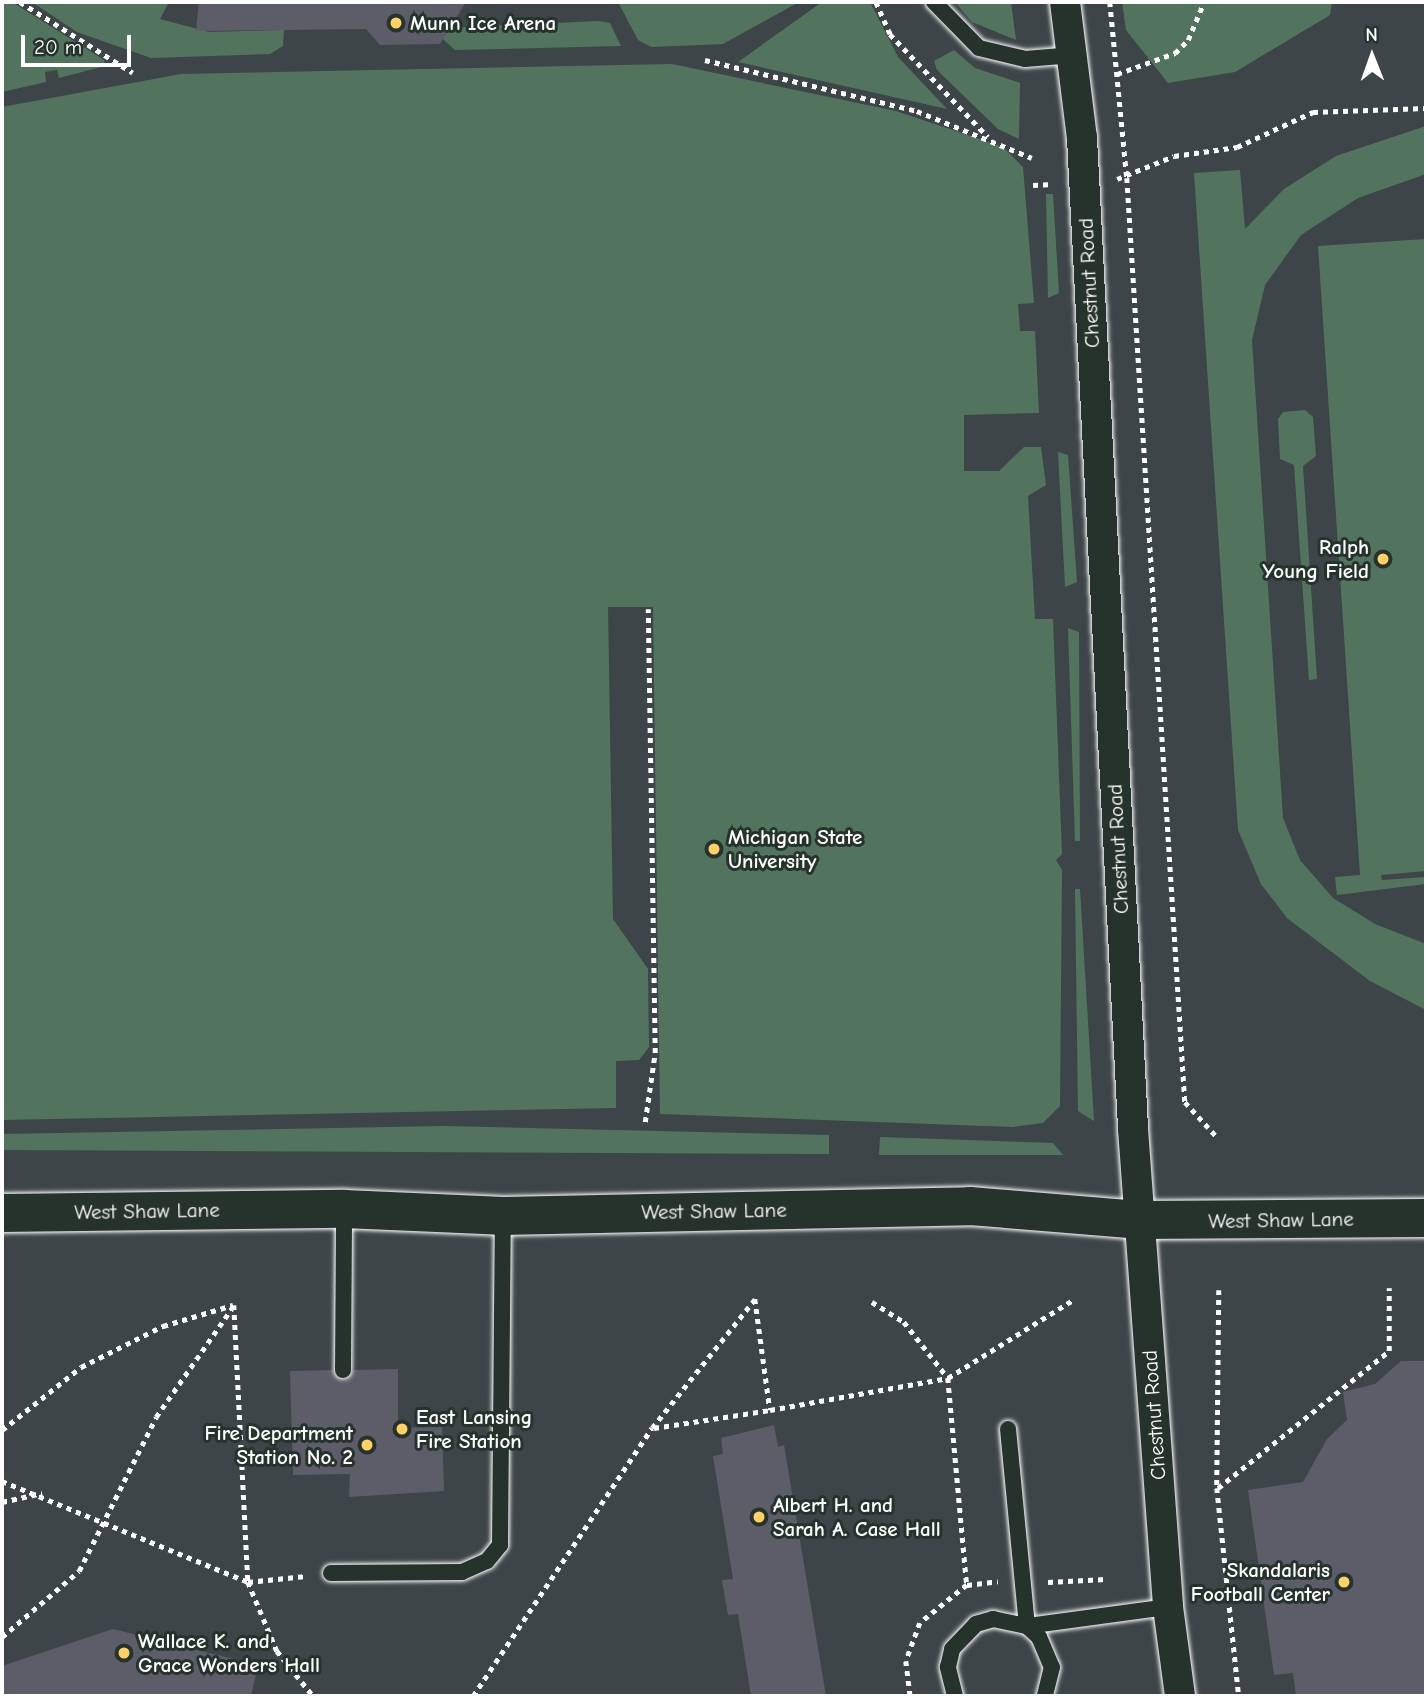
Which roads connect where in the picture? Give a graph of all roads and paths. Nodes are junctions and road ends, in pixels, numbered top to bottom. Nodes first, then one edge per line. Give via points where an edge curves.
1 (20, 2) edge
2 (876, 2) edge
3 (933, 2) edge
4 (1065, 2) edge
5 (1110, 2) edge
6 (1205, 2) edge
7 (1074, 55) junction
8 (705, 60) dead end
9 (134, 73) dead end
10 (1117, 74) junction
11 (1426, 108) edge
12 (988, 138) junction
13 (1032, 158) dead end
14 (1127, 178) junction
15 (1083, 182) junction
16 (1033, 185) dead end
17 (648, 610) dead end
18 (645, 1122) dead end
19 (1217, 1137) dead end
20 (344, 1209) junction
21 (2, 1213) edge
22 (503, 1216) junction
23 (1426, 1218) edge
24 (1141, 1220) junction
25 (1389, 1289) dead end
26 (1219, 1290) dead end
27 (1073, 1300) dead end
28 (872, 1302) dead end
29 (234, 1305) junction
30 (343, 1370) dead end
31 (948, 1378) junction
32 (770, 1410) junction
33 (652, 1428) junction
34 (1008, 1429) dead end
35 (2, 1430) edge
36 (2, 1481) edge
37 (1217, 1488) junction
38 (43, 1493) junction
39 (2, 1503) edge
40 (105, 1520) junction
41 (331, 1573) joint
42 (248, 1582) junction
43 (1168, 1607) junction
44 (1027, 1626) junction
45 (2, 1637) edge
46 (313, 1696) edge
47 (473, 1696) edge
48 (910, 1696) edge
49 (955, 1696) edge
50 (1045, 1696) edge
51 (1180, 1696) edge
52 (1239, 1696) edge

1 - 9 path
2 - 12 path via 890,34
3 - 7 lane via 960,33 989,52 1025,59
4 - 7 street, Chestnut Road
5 - 10 path
6 - 10 path via 1188,40 1175,53
7 - 15 street, Chestnut Road
8 - 12 path via 917,111
10 - 14 path
11 - 14 path via 1314,112 1237,147 1174,156
12 - 13 path
14 - 15 path
14 - 19 path via 1185,1102
15 - 16 path
15 - 24 street, Chestnut Road
17 - 18 path via 655,1053
20 - 21 street, West Shaw Lane
20 - 22 street, West Shaw Lane
20 - 30 lane
22 - 24 street, West Shaw Lane via 970,1206
22 - 41 lane via 500,1545 487,1561 462,1572
23 - 24 street, West Shaw Lane
24 - 43 street, Chestnut Road
25 - 37 path via 1389,1351
26 - 37 path
27 - 31 path
28 - 31 path via 904,1322
29 - 35 path via 163,1326 81,1367
29 - 40 path via 156,1417
29 - 42 path
31 - 32 path
31 - 48 path via 967,1585 920,1623 906,1661
32 - 33 path
32 - 33 path via 755,1299
33 - 47 path
34 - 44 lane
36 - 38 path
37 - 52 path
38 - 39 path
38 - 40 path
40 - 42 path
40 - 45 path via 79,1572
41 - 42 path
42 - 46 path via 277,1651
43 - 44 lane
43 - 51 street, Chestnut Road
44 - 49 lane via 993,1619 962,1635 948,1667
44 - 50 lane via 1048,1651

